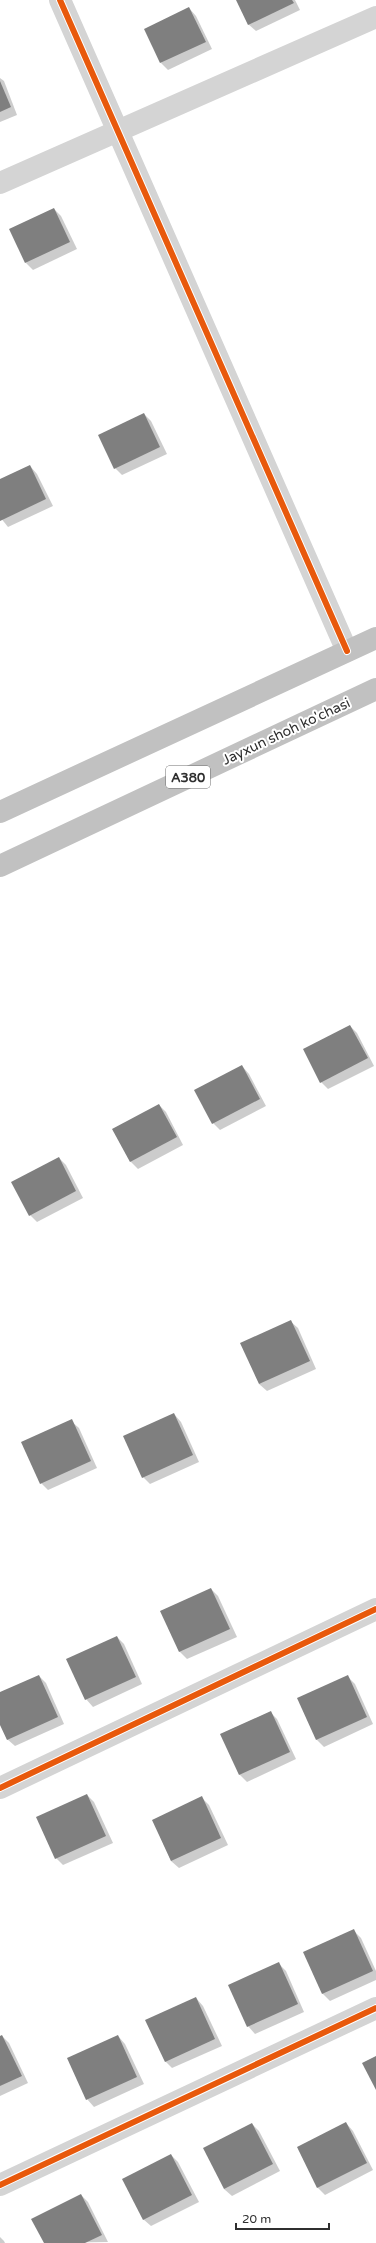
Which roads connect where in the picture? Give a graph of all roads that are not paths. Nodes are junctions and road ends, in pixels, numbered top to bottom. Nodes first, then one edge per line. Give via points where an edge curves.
1 (60, 0) edge
2 (376, 17) edge
3 (117, 131) junction
4 (0, 183) edge
5 (376, 638) edge
6 (347, 651) junction
7 (376, 689) edge
8 (0, 812) edge
9 (0, 866) edge
10 (376, 1609) edge
11 (0, 1788) edge
12 (376, 2008) edge
13 (0, 2185) edge

1 - 3 street
2 - 3 street
3 - 4 street
3 - 6 street
5 - 6 highway
6 - 8 highway
7 - 9 highway, Jayxun shoh ko'chasi / A380
10 - 11 street
12 - 13 street

